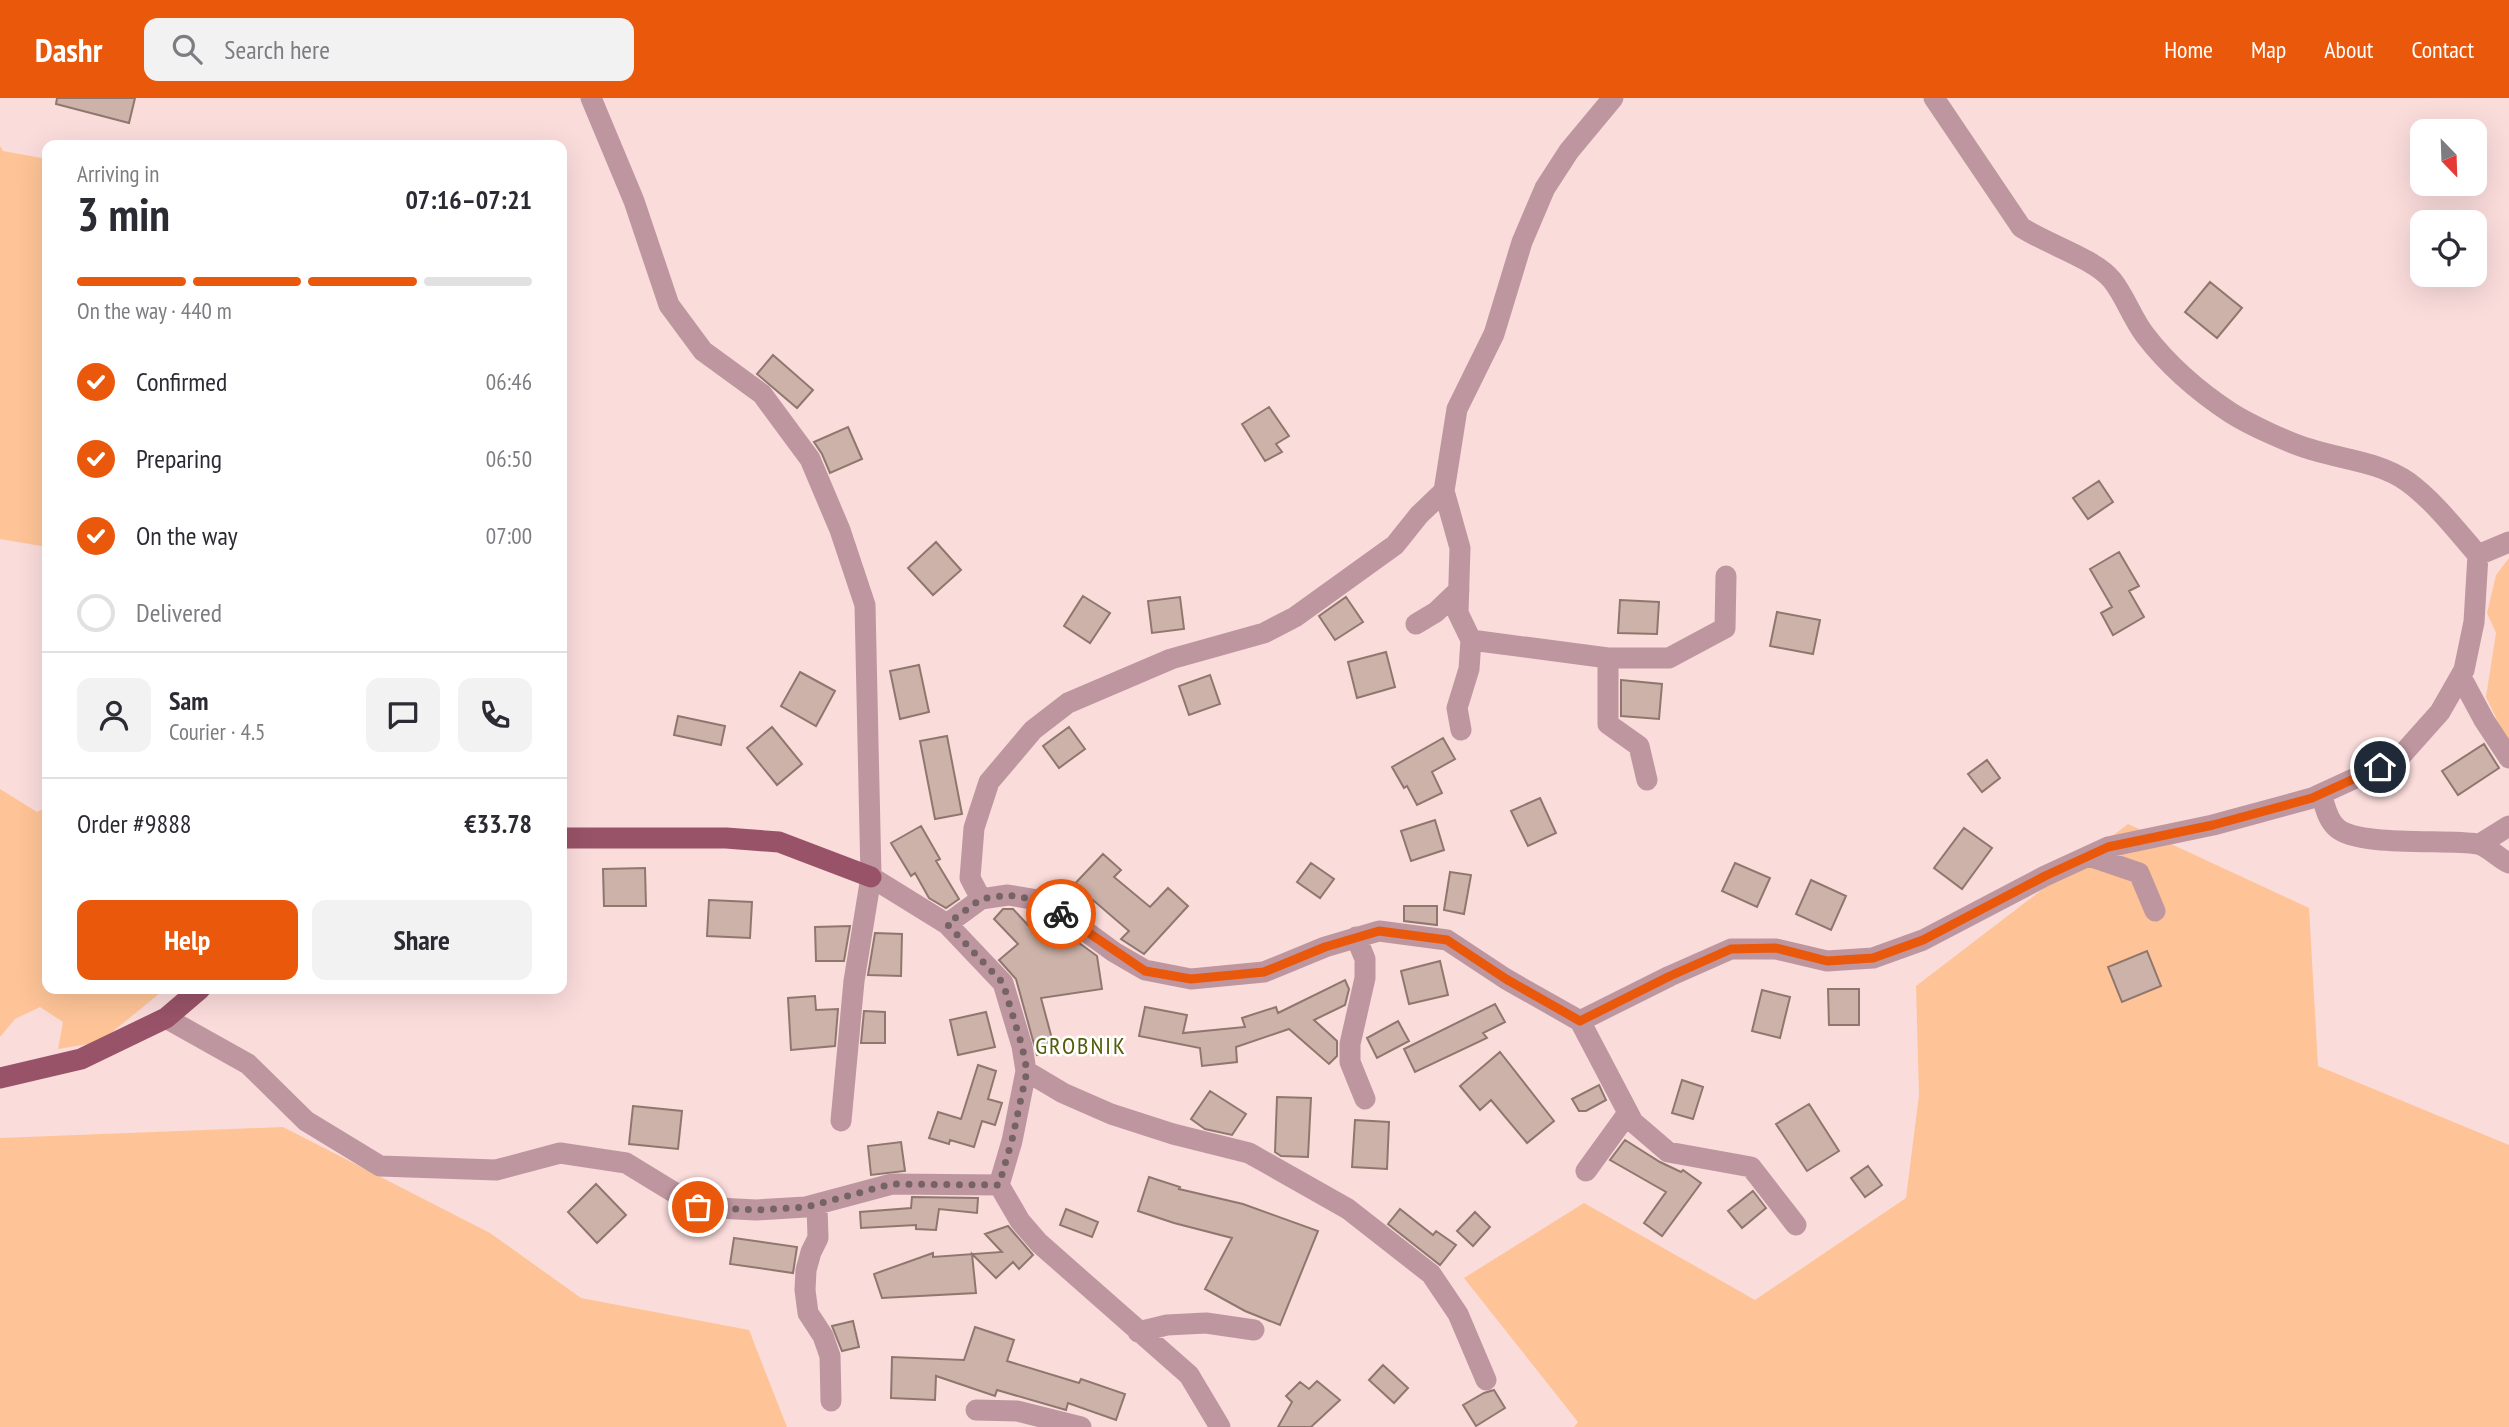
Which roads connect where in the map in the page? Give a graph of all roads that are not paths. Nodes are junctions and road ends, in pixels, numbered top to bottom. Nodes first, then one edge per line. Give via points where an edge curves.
1 (591, 98) edge
2 (1614, 98) edge
3 (1934, 98) edge
4 (1444, 491) junction
5 (2509, 542) edge
6 (2478, 555) junction
7 (1726, 576) dead end
8 (1459, 590) junction
9 (1416, 624) dead end
10 (1471, 640) junction
11 (1608, 658) junction
12 (2460, 677) junction
13 (1461, 730) dead end
14 (2509, 758) edge
15 (1647, 780) dead end
16 (2321, 794) junction
17 (2509, 826) edge
18 (567, 838) edge
19 (2480, 844) junction
20 (2089, 856) junction
21 (2509, 863) edge
22 (871, 877) junction
23 (981, 899) junction
24 (2155, 911) dead end
25 (947, 924) junction
26 (1356, 937) junction
27 (194, 994) edge
28 (166, 1017) junction
29 (1580, 1021) junction
30 (1027, 1071) junction
31 (0, 1078) edge
32 (1365, 1099) dead end
33 (1628, 1113) junction
34 (841, 1121) dead end
35 (1586, 1171) dead end
36 (999, 1185) junction
37 (817, 1205) junction
38 (1796, 1225) dead end
39 (1254, 1330) dead end
40 (1139, 1332) junction
41 (1486, 1380) dead end
42 (831, 1401) dead end
43 (976, 1410) dead end
44 (1081, 1427) edge
45 (1220, 1427) edge

1 - 22 street via 634,201 669,305 703,351 761,394 810,459 840,530 865,605
2 - 4 street via 1569,150 1545,188 1494,334 1457,409
3 - 6 street via 2021,227 2111,279 2144,334 2182,376 2232,414 2277,435 2311,450 2372,464 2407,481
4 - 8 street via 1460,548
4 - 23 street via 1395,545 1295,617 1264,633 1171,659 1068,703 1033,730 989,782 974,828 970,878
5 - 6 street
6 - 12 street via 2474,622
7 - 11 street via 1725,628 1669,658
8 - 9 street
8 - 10 street via 1458,613
10 - 11 street
10 - 13 street via 1469,669 1457,708
11 - 15 street via 1608,724 1639,746
12 - 14 street
12 - 16 street via 2440,712 2399,758
16 - 19 street via 2331,822 2340,831 2415,842
16 - 20 street via 2213,825 2108,847
17 - 19 street
18 - 22 main road via 779,842
19 - 21 street
20 - 24 street via 2139,873
20 - 29 street via 1923,940 1873,958 1827,961 1776,948 1731,949
22 - 25 street
22 - 34 street via 854,981
23 - 25 street
23 - 26 street via 1008,895 1044,901 1145,971 1191,979 1264,972
25 - 30 street via 1003,983
26 - 29 street via 1379,931 1447,940
26 - 32 street via 1365,959 1365,978 1350,1062
27 - 28 main road
28 - 31 main road via 81,1059
28 - 37 street via 248,1063 306,1121 380,1166 496,1170 560,1153 626,1163 698,1207 756,1210
29 - 33 street
30 - 36 street
30 - 41 street via 1111,1114 1249,1153 1348,1209 1432,1274 1458,1314
33 - 35 street
33 - 38 street via 1668,1152 1751,1167
36 - 37 street via 892,1184
36 - 40 street via 1039,1243
37 - 42 street via 818,1238 806,1270 805,1290 808,1313 831,1356
39 - 40 street via 1206,1323
40 - 45 street via 1189,1375
43 - 44 street via 1017,1411

